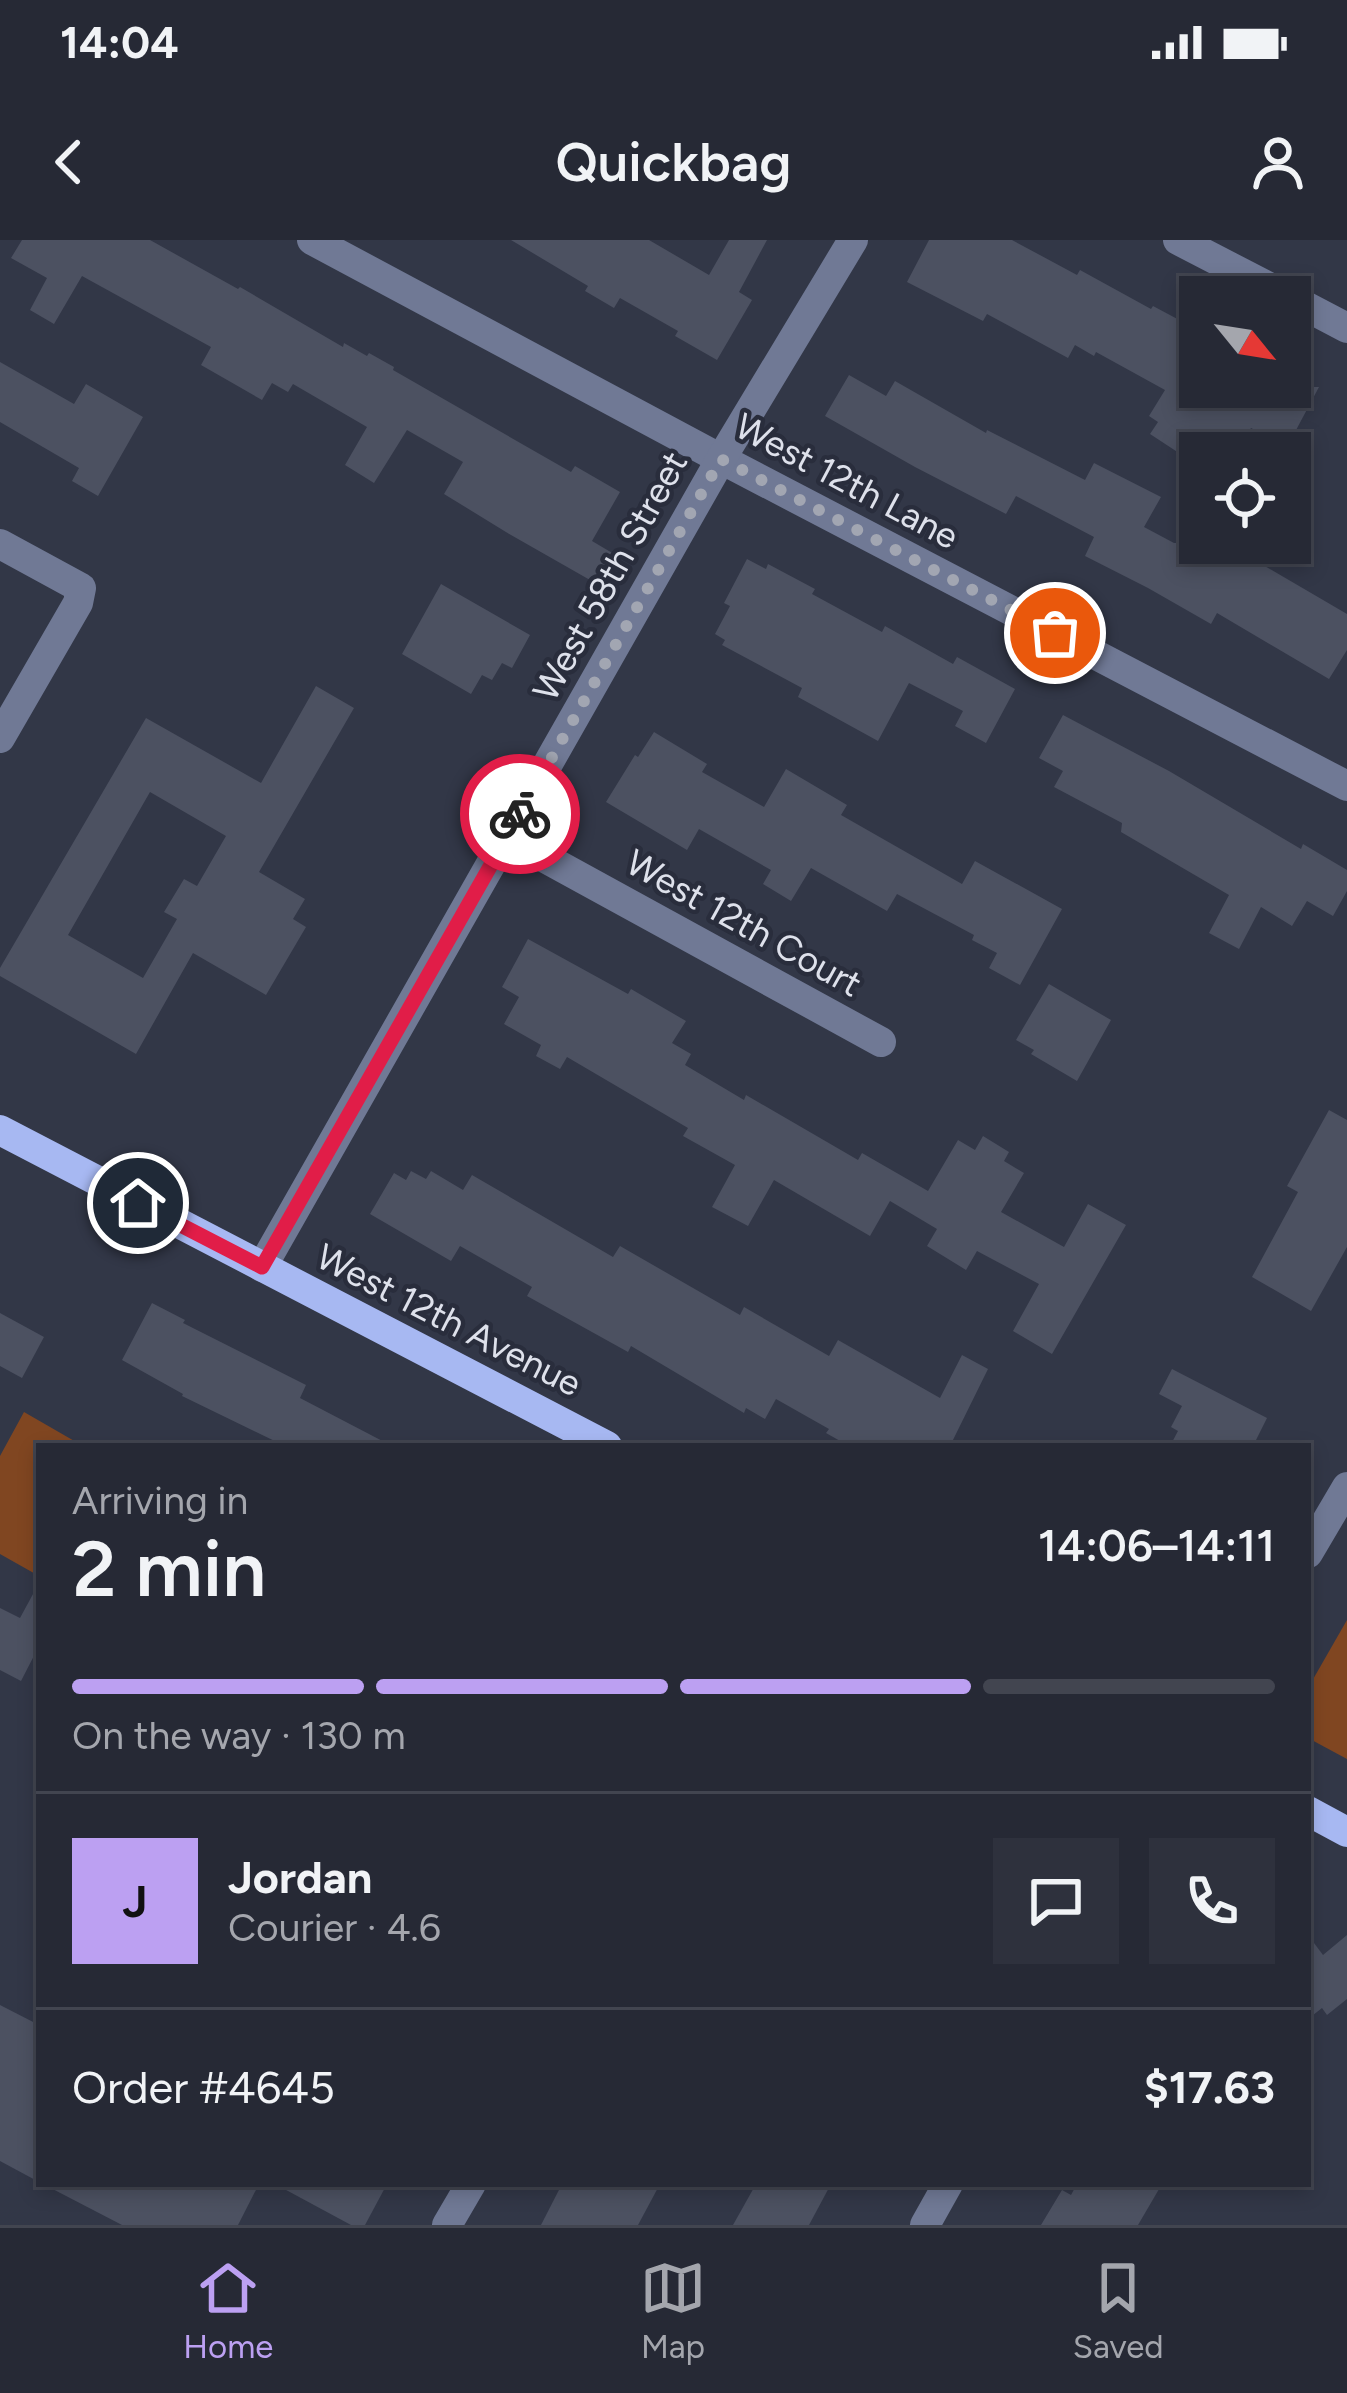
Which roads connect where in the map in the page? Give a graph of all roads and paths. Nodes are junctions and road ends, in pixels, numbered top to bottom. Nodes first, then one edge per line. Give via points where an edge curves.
1 (313, 240) edge
2 (853, 240) edge
3 (1178, 240) edge
4 (1248, 276) edge
5 (1311, 309) edge
6 (1347, 328) edge
7 (721, 459) junction
8 (0, 544) edge
9 (0, 738) edge
10 (1347, 786) edge
11 (507, 837) junction
12 (881, 1042) dead end
13 (0, 1130) edge
14 (262, 1267) junction
15 (601, 1443) edge
16 (1347, 1487) edge
17 (1311, 1548) edge
18 (1311, 1813) edge
19 (1347, 1832) edge
20 (469, 2187) edge
21 (946, 2187) edge
22 (447, 2225) edge
23 (925, 2225) edge

1 - 7 street, West 12th Lane
2 - 7 street, West 58th Street
3 - 4 street
5 - 6 street
7 - 10 street, West 12th Lane
7 - 11 street, West 58th Street
8 - 9 street via 80,588
11 - 12 street, West 12th Court
11 - 14 street, West 58th Street
13 - 14 main road, West 12th Avenue
14 - 15 main road, West 12th Avenue
16 - 17 street
18 - 19 main road
20 - 22 street
21 - 23 street

